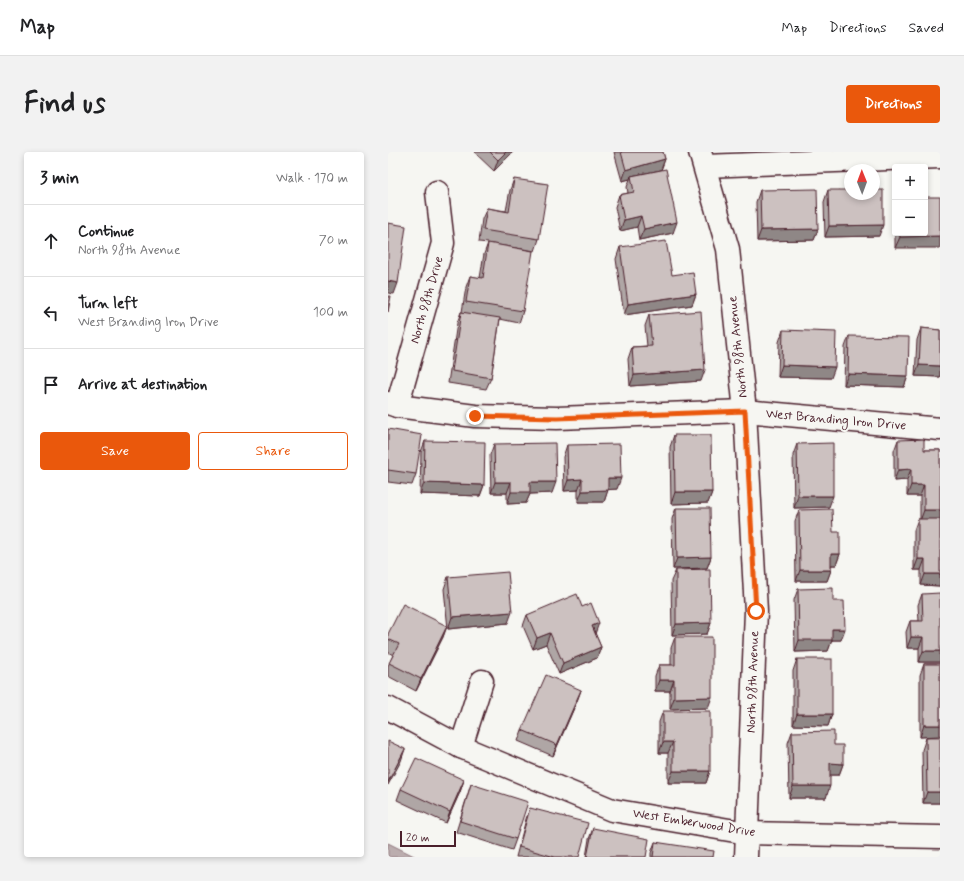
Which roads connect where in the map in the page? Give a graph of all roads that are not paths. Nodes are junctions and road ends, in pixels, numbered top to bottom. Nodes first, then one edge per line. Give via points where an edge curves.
1 (940, 157) edge
2 (702, 159) edge
3 (437, 192) dead end
4 (393, 404) edge
5 (745, 411) junction
6 (940, 429) edge
7 (482, 681) dead end
8 (388, 708) edge
9 (461, 747) junction
10 (747, 833) junction
11 (940, 837) edge
12 (746, 857) edge

1 - 2 street
2 - 5 street, North 98th Avenue via 728,249
3 - 4 street, North 98th Drive via 443,243
4 - 5 street, West Branding Iron Drive via 475,416 557,418
5 - 6 street, West Branding Iron Drive
5 - 10 street, North 98th Avenue via 756,611
7 - 9 street
8 - 9 street, West Emberwood Drive
9 - 10 street, West Emberwood Drive via 612,810
10 - 11 street, West Emberwood Drive
10 - 12 street, North 98th Avenue

